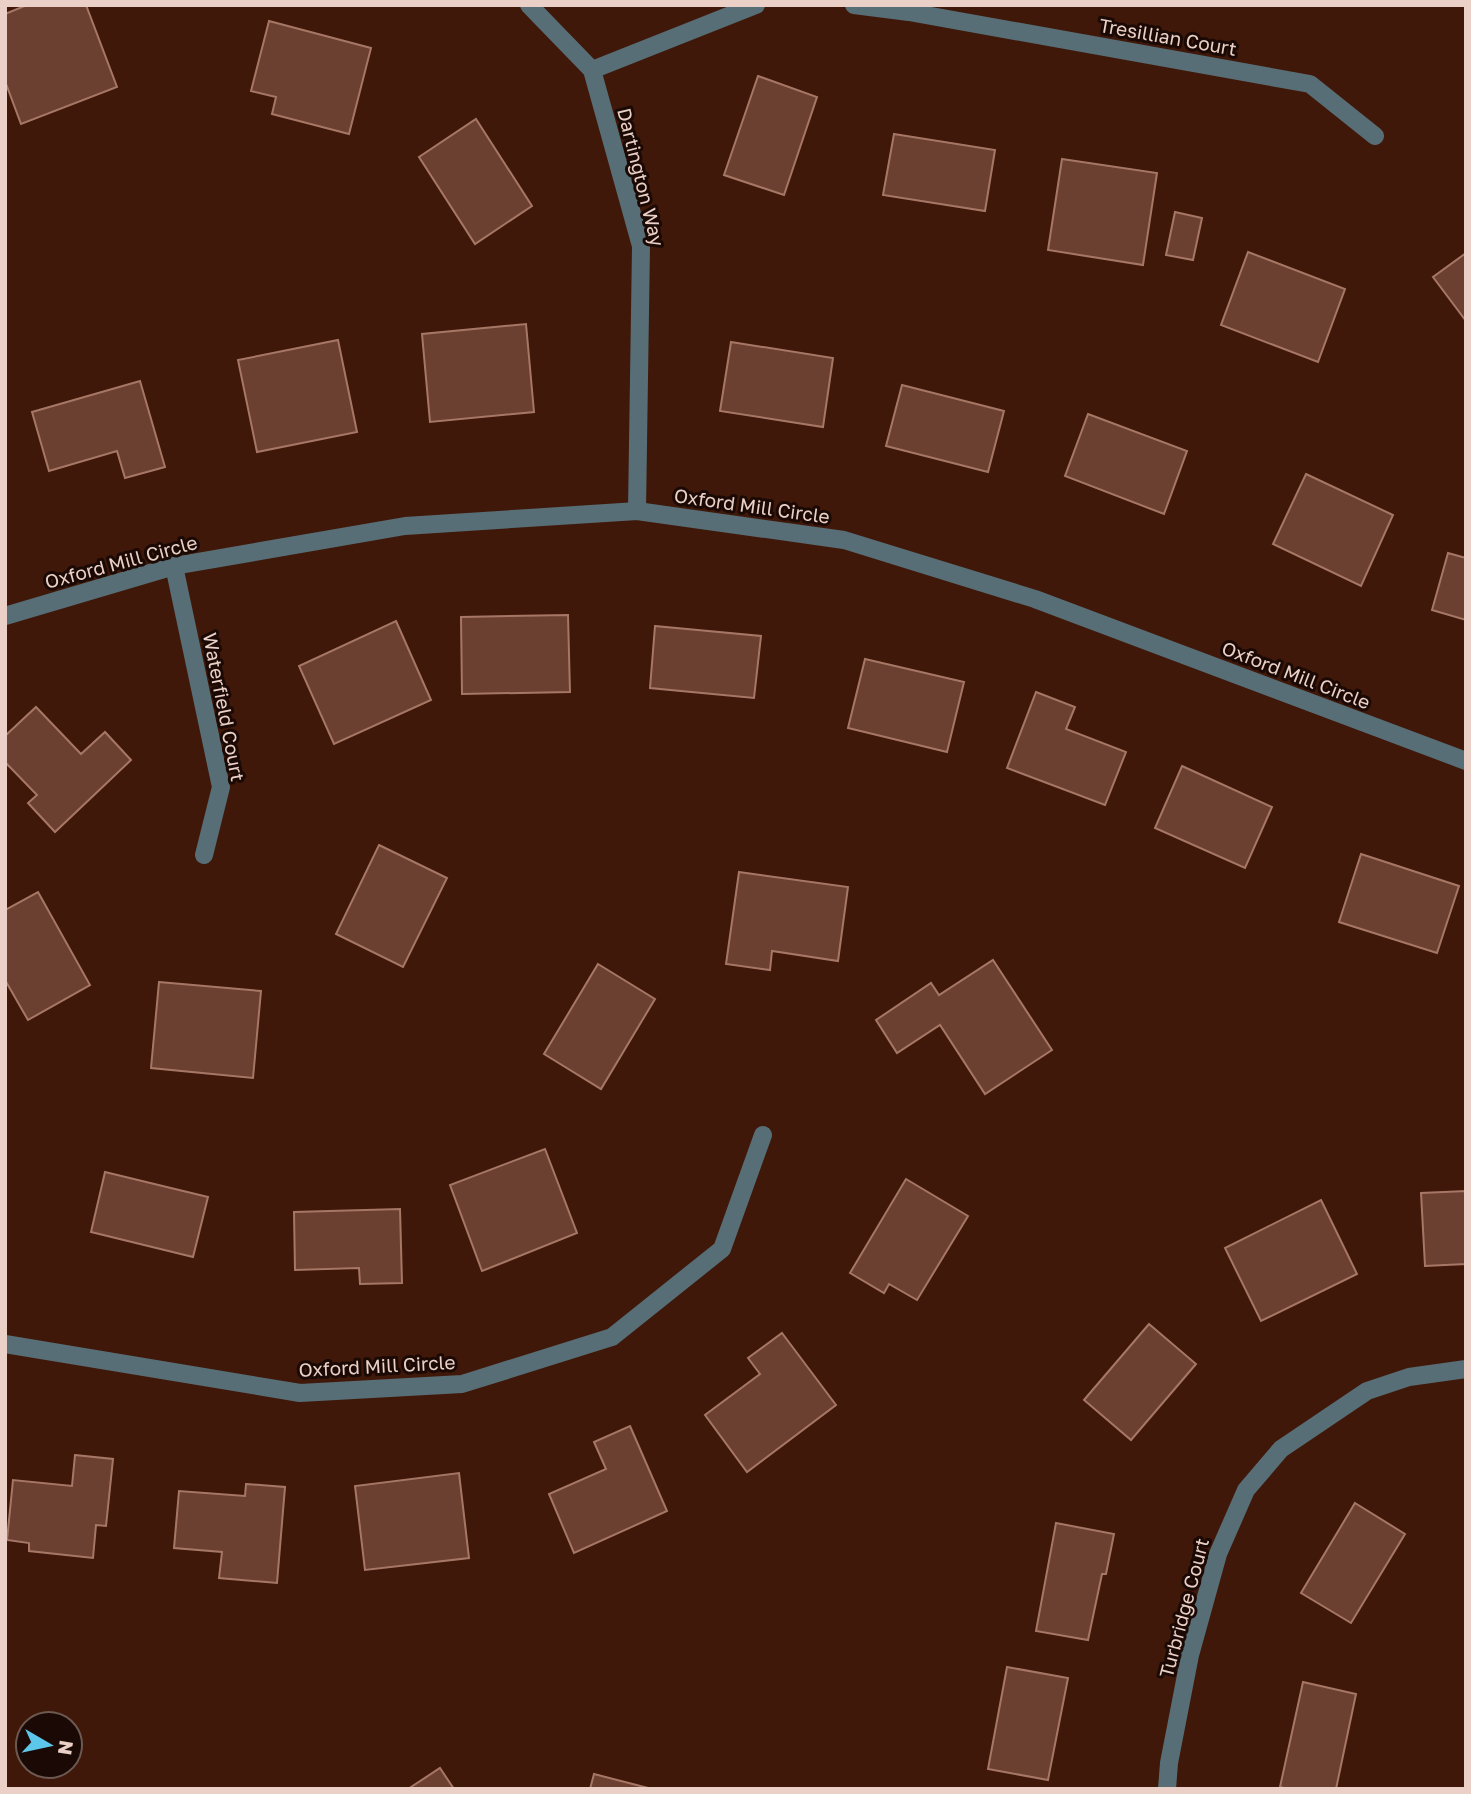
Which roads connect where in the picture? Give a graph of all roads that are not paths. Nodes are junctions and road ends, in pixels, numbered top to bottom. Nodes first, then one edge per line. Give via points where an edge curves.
1 (529, 5) edge
2 (756, 5) edge
3 (854, 5) edge
4 (592, 70) junction
5 (1375, 136) dead end
6 (637, 511) junction
7 (174, 566) junction
8 (5, 616) edge
9 (1466, 761) edge
10 (204, 856) dead end
11 (762, 1135) dead end
12 (5, 1344) edge
13 (1466, 1369) edge
14 (1167, 1789) edge

1 - 4 street, Dartington Way
2 - 4 street
3 - 5 street, Tresillian Court via 1310,84
4 - 6 street, Dartington Way via 641,246
6 - 7 street, Oxford Mill Circle via 405,526
6 - 9 street, Oxford Mill Circle via 844,540 1035,599
7 - 8 street, Oxford Mill Circle
7 - 10 street, Waterfield Court via 221,788
11 - 12 street, Oxford Mill Circle via 722,1249 612,1337 461,1384 300,1393
13 - 14 street, Turbridge Court via 1409,1377 1367,1391 1281,1449 1246,1490 1218,1555 1190,1656

